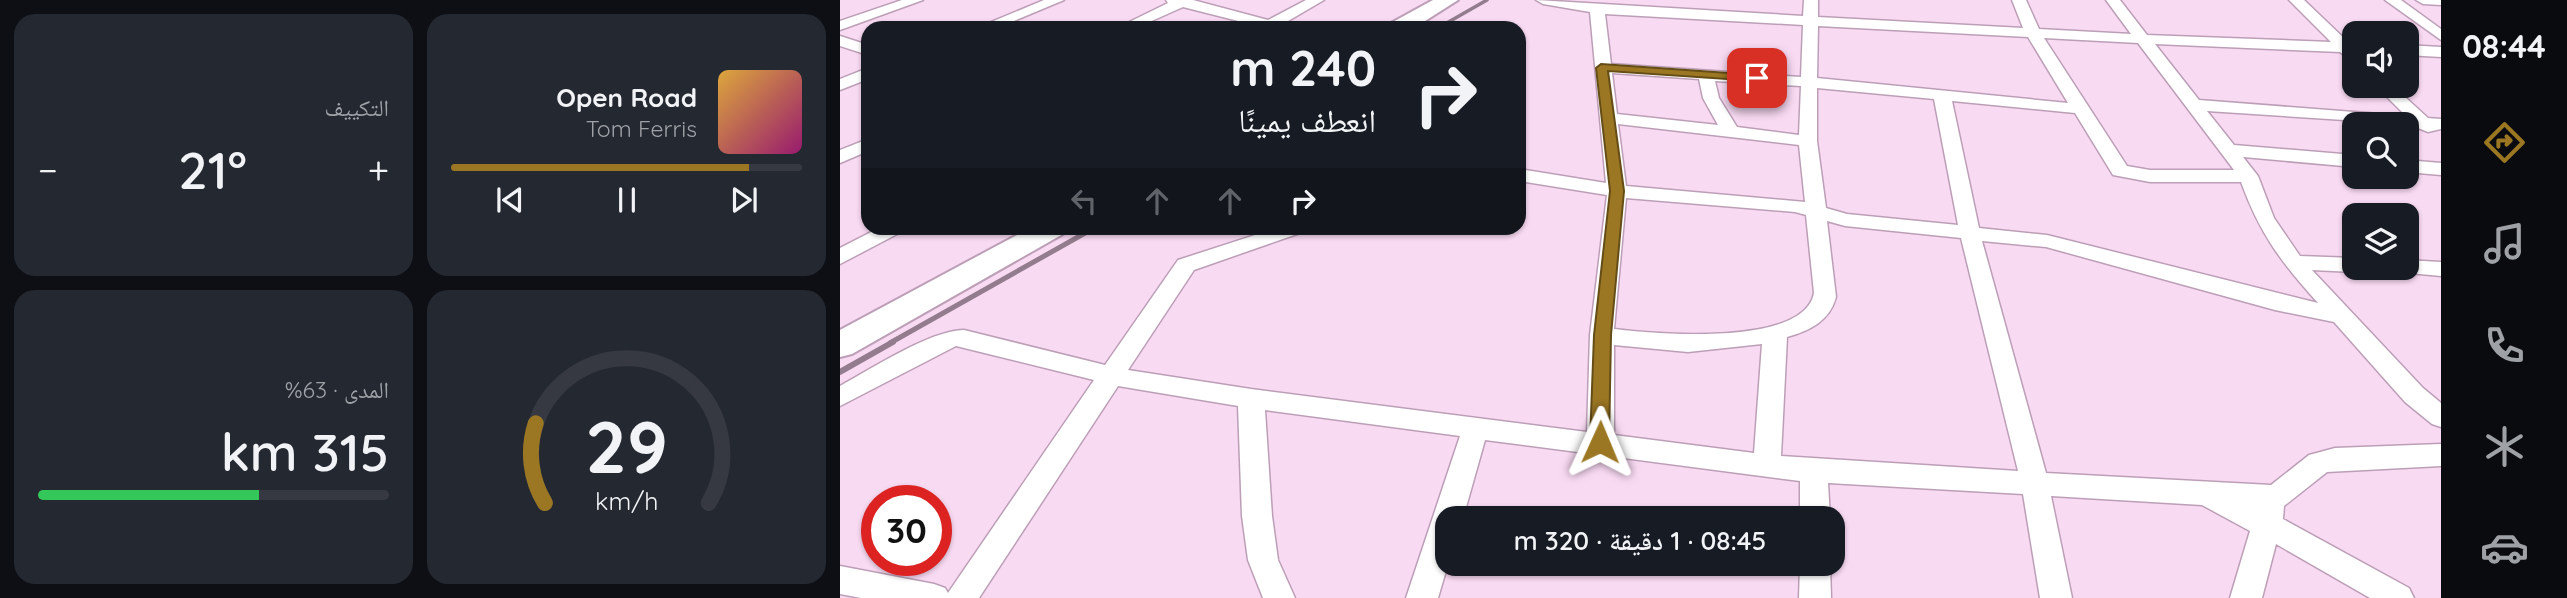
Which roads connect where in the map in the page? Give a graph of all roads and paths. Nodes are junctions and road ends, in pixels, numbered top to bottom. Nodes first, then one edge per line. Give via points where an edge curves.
1 (916, 0) edge
2 (1057, 0) edge
3 (1317, 0) edge
4 (1448, 0) edge
5 (1543, 0) edge
6 (1811, 0) edge
7 (2019, 0) edge
8 (2113, 0) edge
9 (2296, 0) edge
10 (2392, 0) edge
11 (2423, 0) edge
12 (1180, 1) edge
13 (2441, 1) edge
14 (1712, 7) edge
15 (1597, 9) junction
16 (1811, 20) junction
17 (1002, 21) edge
18 (1139, 21) edge
19 (1251, 21) edge
20 (1282, 21) edge
21 (1411, 21) edge
22 (840, 26) edge
23 (2032, 33) junction
24 (2441, 36) edge
25 (2143, 39) junction
26 (840, 41) edge
27 (2342, 43) edge
28 (861, 48) edge
29 (2342, 51) edge
30 (2419, 51) edge
31 (2441, 52) edge
32 (1601, 68) junction
33 (1706, 75) junction
34 (861, 76) edge
35 (1808, 82) junction
36 (840, 85) edge
37 (1942, 95) junction
38 (2400, 98) edge
39 (2193, 105) junction
40 (2082, 109) junction
41 (1609, 118) junction
42 (2432, 123) edge
43 (1730, 131) junction
44 (2441, 139) edge
45 (1808, 141) junction
46 (861, 147) edge
47 (2227, 150) junction
48 (840, 157) edge
49 (2342, 160) edge
50 (2419, 167) edge
51 (2441, 169) edge
52 (2248, 176) junction
53 (1526, 177) edge
54 (1617, 191) junction
55 (1815, 211) junction
56 (1970, 233) junction
57 (881, 235) edge
58 (1039, 235) edge
59 (1275, 235) edge
60 (840, 257) edge
61 (2293, 262) junction
62 (2342, 264) edge
63 (2419, 268) edge
64 (2441, 269) edge
65 (2342, 316) junction
66 (1775, 332) junction
67 (1602, 335) junction
68 (840, 345) edge
69 (1111, 376) junction
70 (2414, 395) junction
71 (840, 397) edge
72 (2441, 398) edge
73 (1251, 399) junction
74 (2441, 418) edge
75 (1475, 430) junction
76 (1600, 442) junction
77 (2441, 455) edge
78 (1767, 466) junction
79 (1814, 471) junction
80 (2035, 484) junction
81 (1451, 506) edge
82 (1815, 506) edge
83 (2271, 509) junction
84 (1435, 556) edge
85 (1815, 576) edge
86 (840, 580) edge
87 (934, 598) edge
88 (961, 598) edge
89 (1279, 598) edge
90 (1422, 598) edge
91 (1815, 598) edge
92 (2056, 598) edge
93 (2246, 598) edge
94 (2398, 598) edge

1 - 22 street
2 - 17 street
3 - 20 street
4 - 21 main road
5 - 15 street
6 - 16 street
7 - 23 street
8 - 25 street
9 - 27 street
10 - 24 street
11 - 13 street
12 - 18 street
12 - 19 street
14 - 15 street
14 - 16 street
15 - 32 street
16 - 23 street
16 - 35 street
23 - 25 street
23 - 40 street
25 - 29 street
25 - 39 street
26 - 28 street
30 - 31 street
32 - 33 street
32 - 41 street
33 - 35 street
33 - 43 street via 1711,98
34 - 36 street
35 - 37 street
35 - 45 street
37 - 40 street
37 - 56 street
38 - 42 street
39 - 42 street
39 - 47 street
40 - 52 street via 2120,172
41 - 43 street
41 - 54 street
42 - 44 street
43 - 45 street
45 - 55 street
46 - 48 street
47 - 49 street
47 - 52 street
50 - 51 street
52 - 61 street via 2264,218
53 - 54 street
54 - 55 street
54 - 67 street
55 - 56 street via 1845,220
55 - 66 street via 1824,302 1807,321
56 - 65 street via 2048,241
56 - 80 street
57 - 60 street
58 - 68 main road
59 - 69 street via 1186,265
61 - 62 street
61 - 65 street
63 - 64 street
65 - 70 street
66 - 67 street via 1688,344
66 - 78 street
67 - 76 street
69 - 71 street via 953,338
69 - 73 street
69 - 88 street
70 - 72 street
70 - 74 street
73 - 75 street
73 - 89 street via 1263,559
75 - 76 street
75 - 81 street
76 - 78 street
77 - 83 street via 2319,463
78 - 79 street
79 - 80 street
79 - 82 street
80 - 83 street via 2200,492
80 - 92 street
83 - 93 street
83 - 94 street
84 - 90 street
85 - 91 street
86 - 87 street

